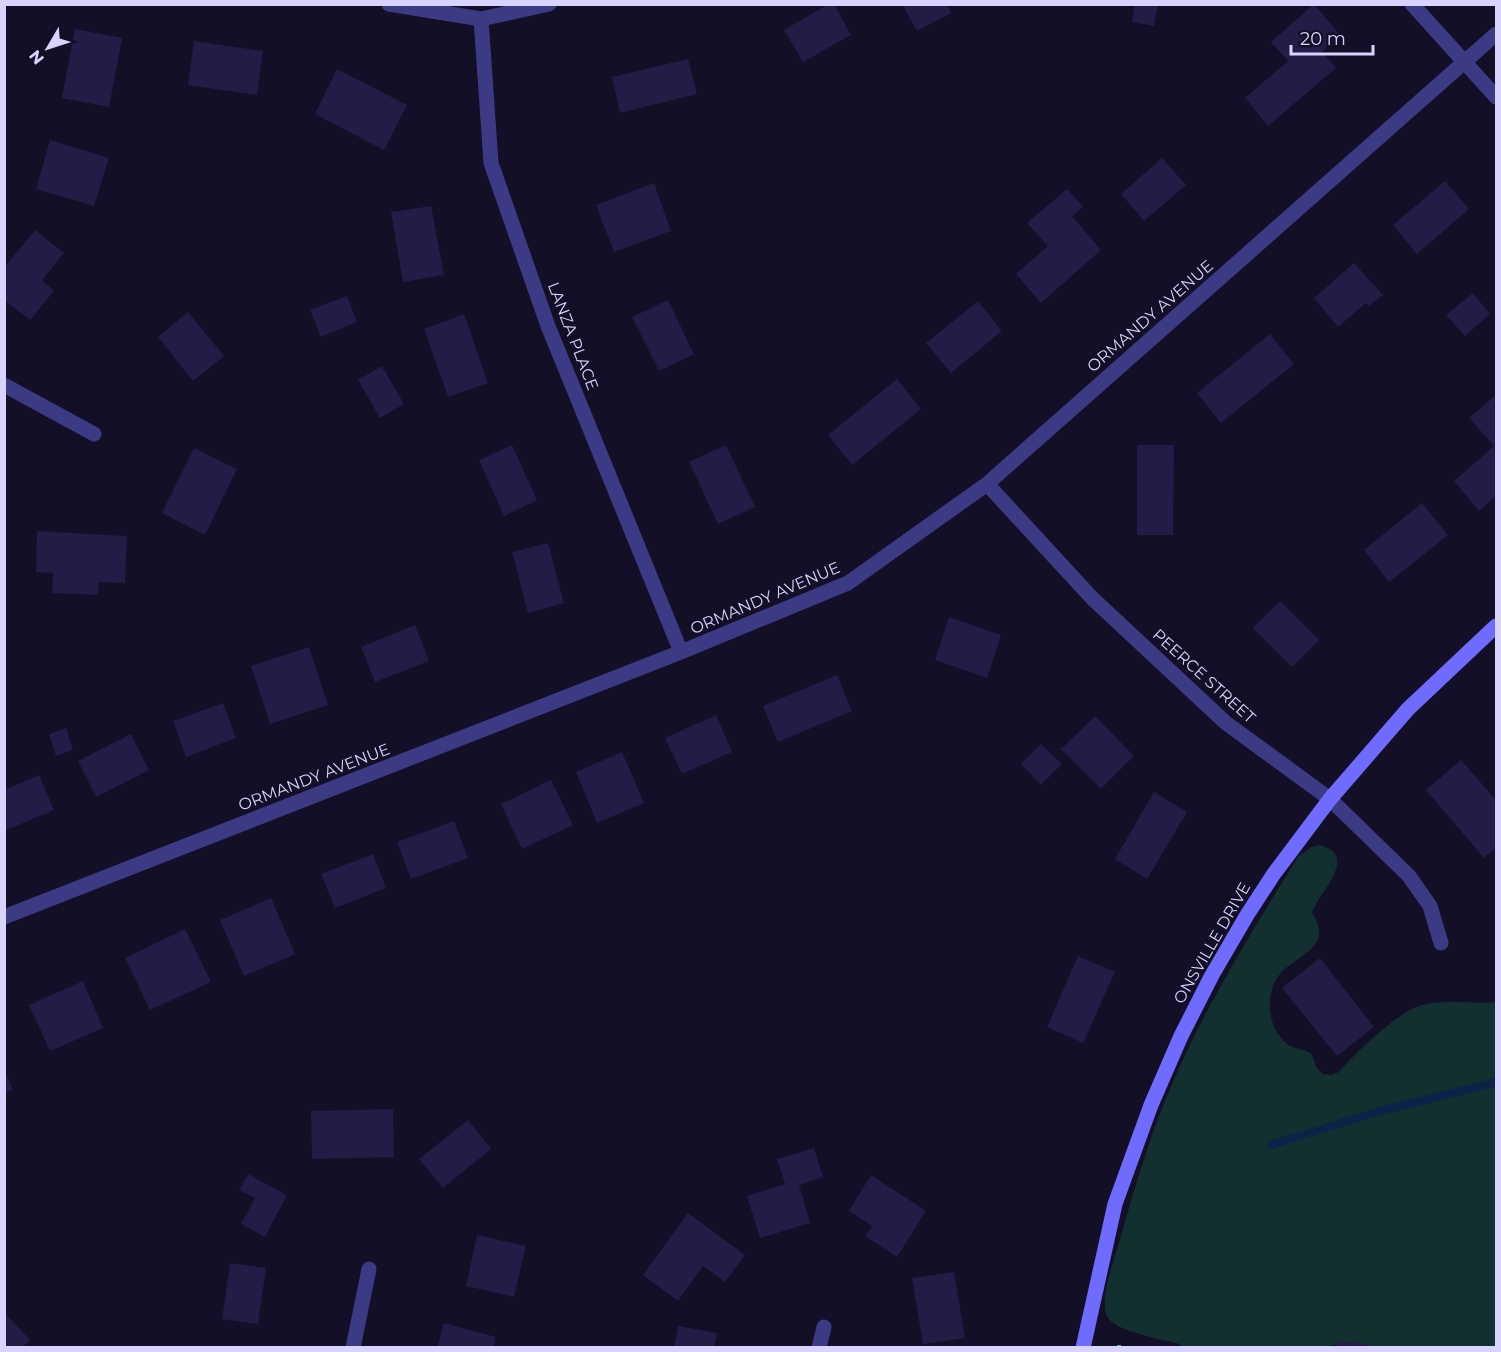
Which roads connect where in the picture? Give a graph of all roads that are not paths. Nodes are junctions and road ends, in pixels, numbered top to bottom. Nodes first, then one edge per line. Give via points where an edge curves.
1 (389, 4) edge
2 (549, 4) edge
3 (1412, 4) edge
4 (481, 20) junction
5 (1497, 34) edge
6 (1465, 62) junction
7 (1497, 97) edge
8 (4, 385) edge
9 (94, 435) dead end
10 (987, 484) junction
11 (1497, 626) edge
12 (681, 652) junction
13 (1330, 799) junction
14 (4, 917) edge
15 (1441, 944) dead end
16 (369, 1269) dead end
17 (824, 1327) dead end
18 (353, 1347) edge
19 (819, 1347) edge
20 (1083, 1347) edge

1 - 4 street
2 - 4 street
3 - 6 street
4 - 12 street, LANZA PLACE via 491,163 548,326
5 - 6 street, ORMANDY AVENUE
6 - 7 street
6 - 10 street, ORMANDY AVENUE
8 - 9 street
10 - 12 street, ORMANDY AVENUE via 848,584
10 - 13 street, PEERCE STREET via 1092,598 1226,723
11 - 13 street, ONSVILLE DRIVE via 1408,709
12 - 14 street, ORMANDY AVENUE
13 - 15 street, PEERCE STREET via 1409,876 1430,906
13 - 20 street, ONSVILLE DRIVE via 1247,915 1212,975 1165,1071 1115,1204
16 - 18 street
17 - 19 street

